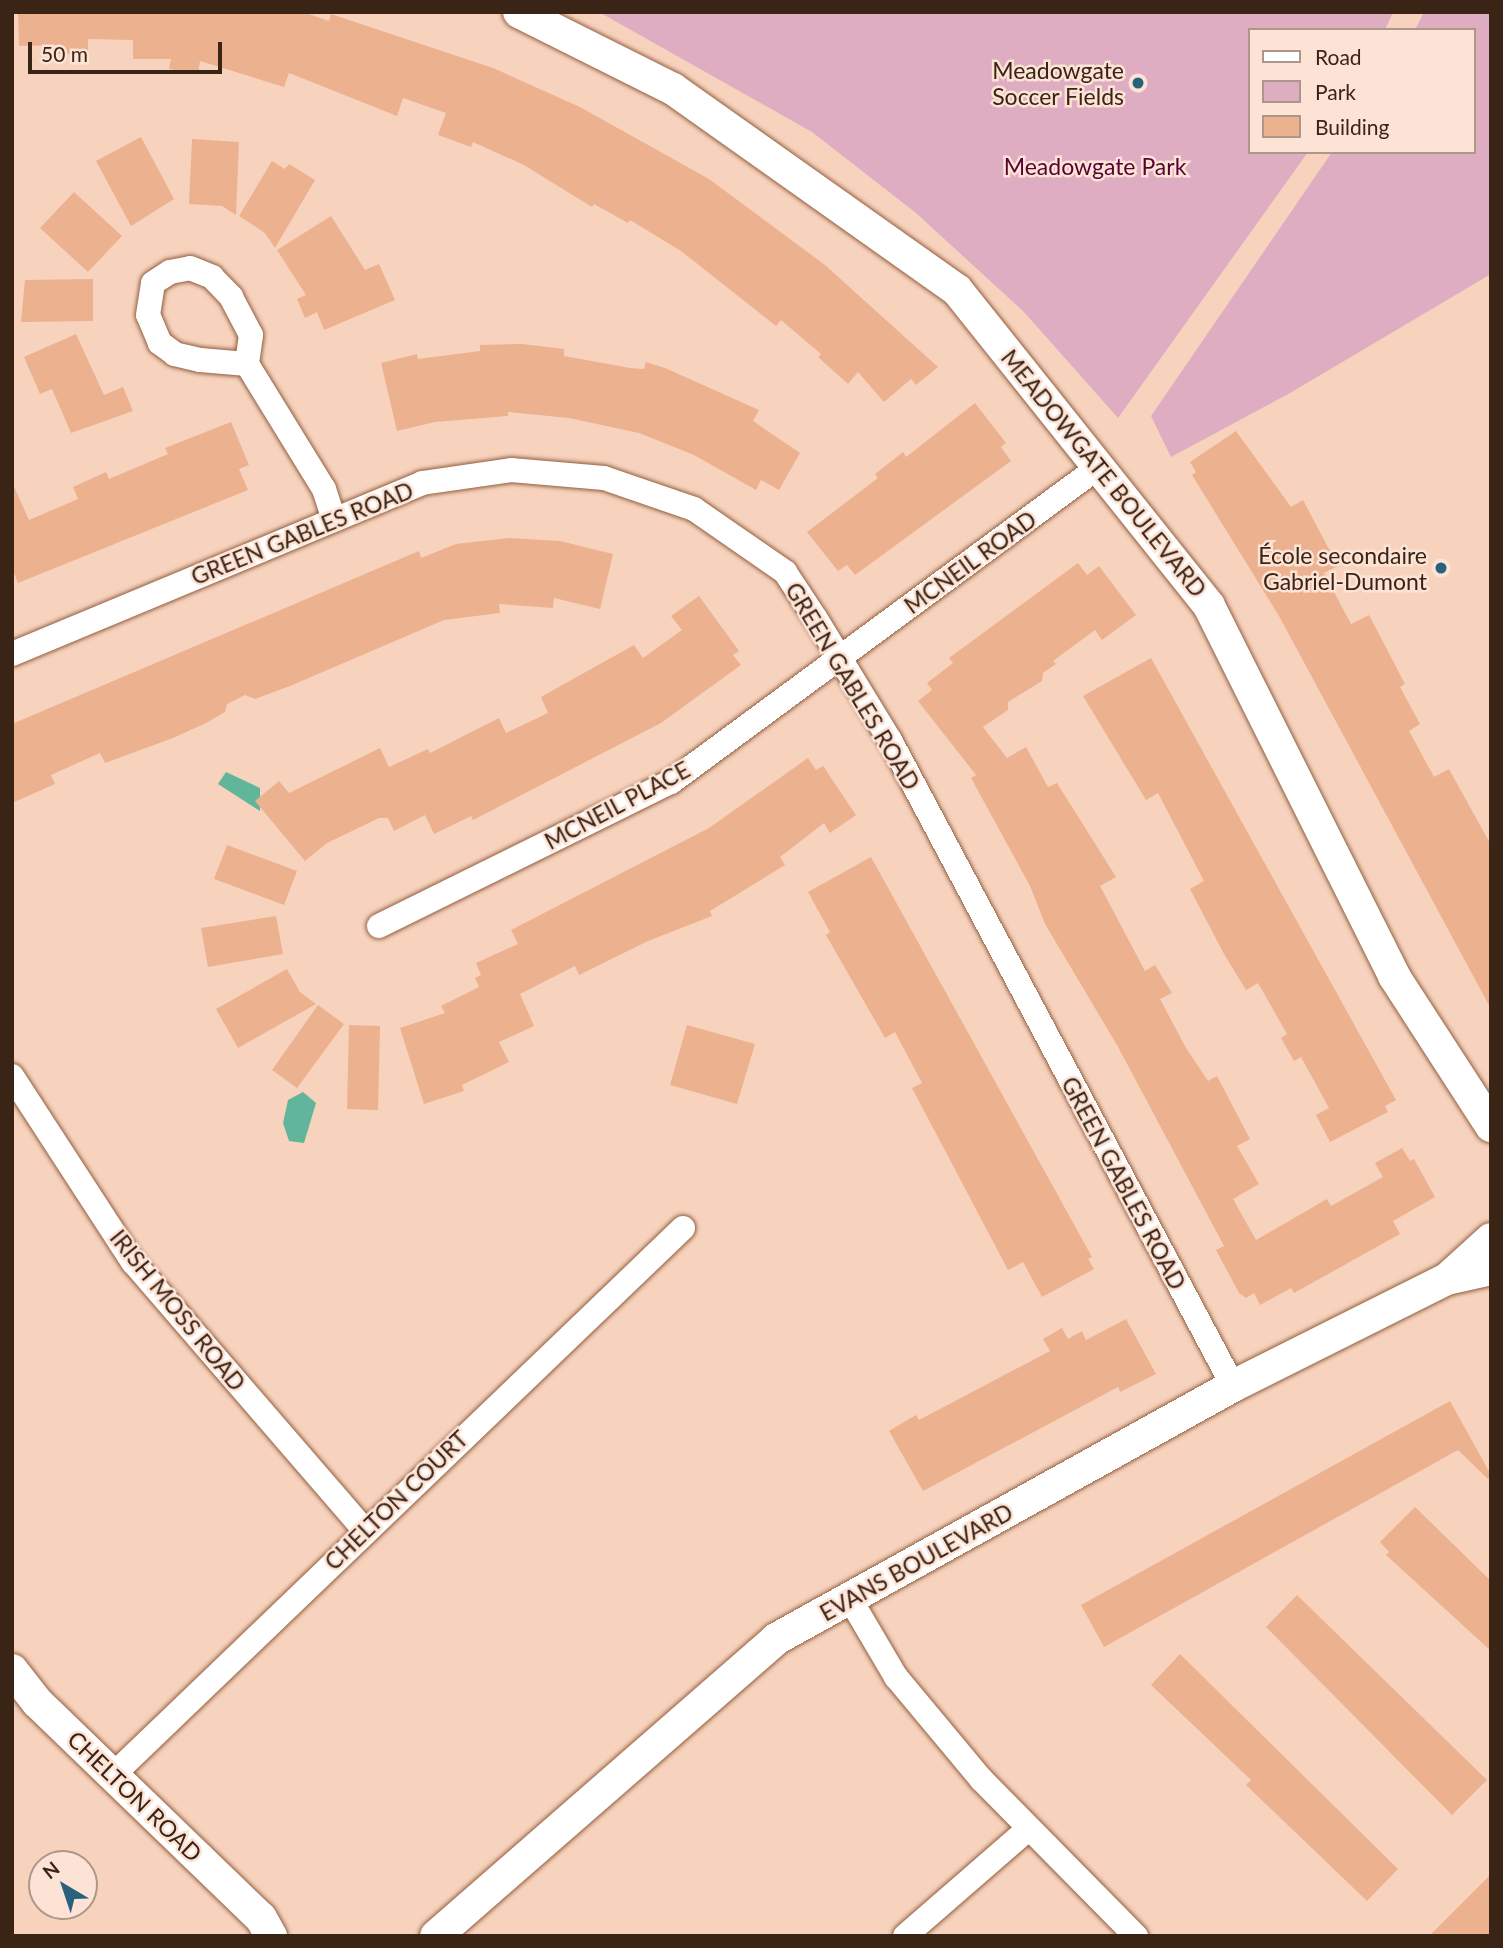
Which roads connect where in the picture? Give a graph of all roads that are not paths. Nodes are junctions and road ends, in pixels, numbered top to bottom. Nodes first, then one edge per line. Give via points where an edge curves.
1 (519, 12) edge
2 (247, 364) junction
3 (1100, 466) junction
4 (334, 519) junction
5 (12, 654) edge
6 (839, 658) junction
7 (379, 926) dead end
8 (12, 1076) edge
9 (1490, 1123) edge
10 (1491, 1213) edge
11 (683, 1228) dead end
12 (1491, 1228) edge
13 (1491, 1239) edge
14 (1491, 1269) edge
15 (1447, 1279) junction
16 (1233, 1387) junction
17 (364, 1530) junction
18 (850, 1599) junction
19 (12, 1670) edge
20 (113, 1775) junction
21 (1027, 1830) junction
22 (266, 1927) edge
23 (435, 1934) edge
24 (296, 1936) edge
25 (905, 1936) edge
26 (1136, 1936) edge

1 - 3 street, MEADOWGATE BOULEVARD via 673,89 957,290
2 - 2 street via 251,335 231,297 212,277 190,268 170,272 153,283 148,315 160,343 175,354
2 - 4 street via 324,489
3 - 6 street, MCNEIL ROAD
3 - 9 street, MEADOWGATE BOULEVARD via 1209,606 1394,976
4 - 5 street, GREEN GABLES ROAD
4 - 6 street, GREEN GABLES ROAD via 435,481 511,470 604,478 694,509 785,572
6 - 7 street, MCNEIL PLACE via 671,782
6 - 16 street, GREEN GABLES ROAD via 890,740
8 - 17 street, IRISH MOSS ROAD via 133,1262
10 - 12 street
11 - 17 street, CHELTON COURT
13 - 15 street, EVANS BOULEVARD
14 - 15 street, EVANS BOULEVARD
15 - 16 street, EVANS BOULEVARD
16 - 18 street, EVANS BOULEVARD
17 - 20 street, CHELTON COURT
18 - 21 street via 896,1677
18 - 23 street, EVANS BOULEVARD via 776,1639
19 - 20 street, CHELTON ROAD via 37,1702
20 - 22 street, CHELTON ROAD
21 - 25 street
21 - 26 street
22 - 24 street, CHELTON ROAD

